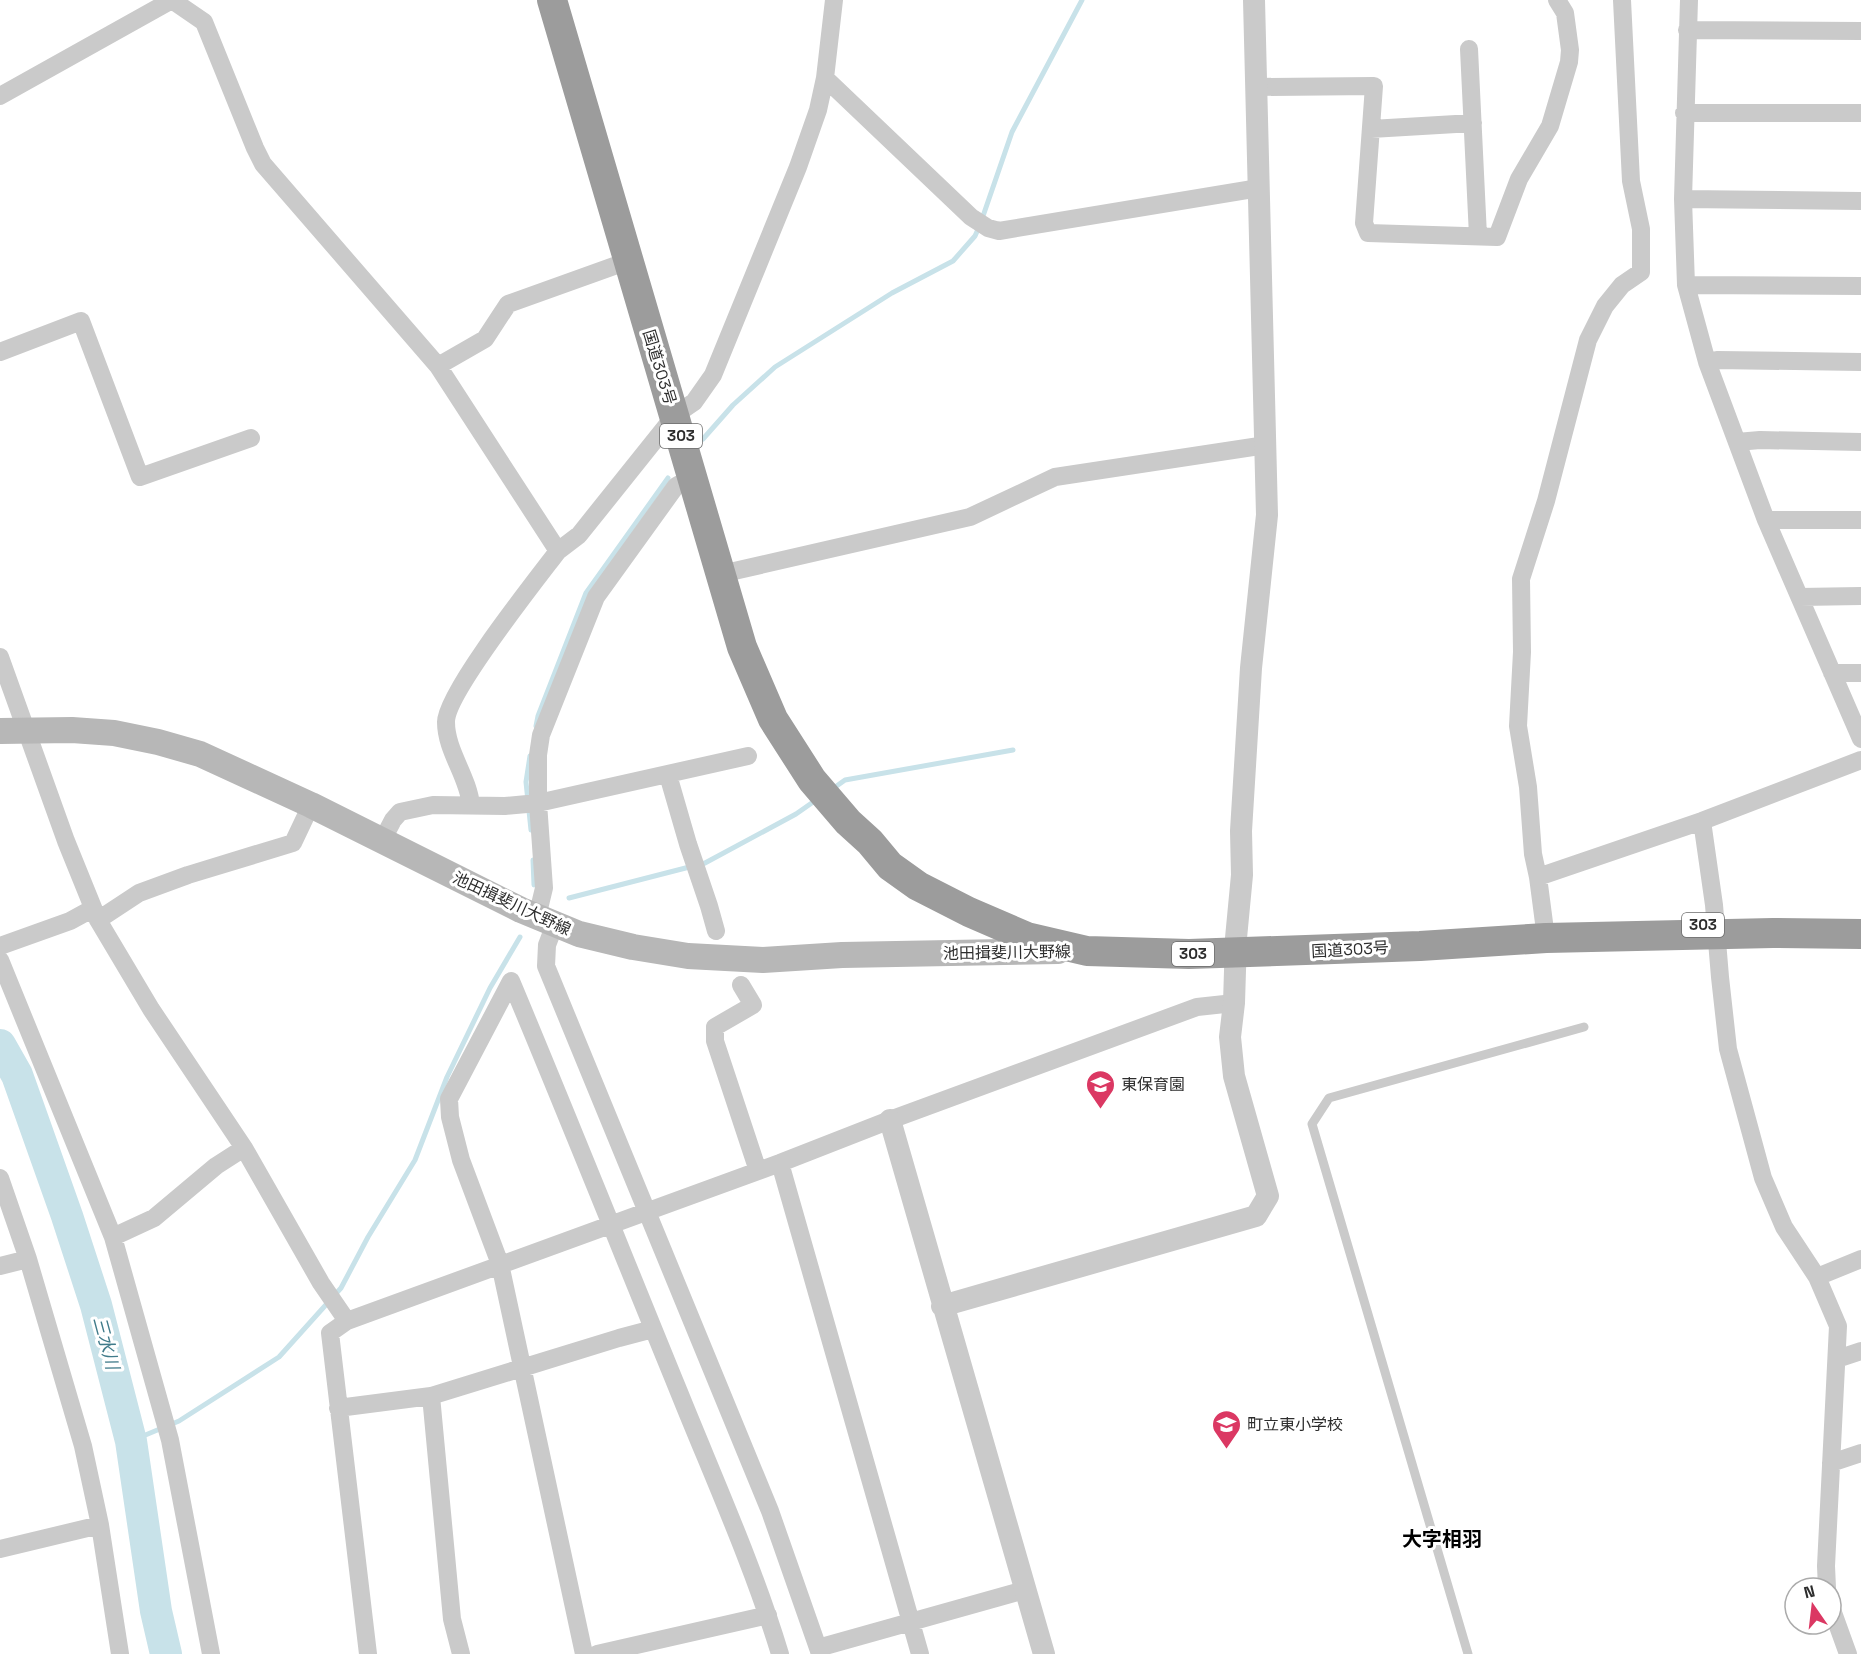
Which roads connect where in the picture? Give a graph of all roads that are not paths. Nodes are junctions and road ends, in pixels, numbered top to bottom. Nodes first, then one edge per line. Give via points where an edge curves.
1 (172, 0) edge
2 (552, 0) edge
3 (834, 0) edge
4 (1254, 0) edge
5 (1557, 0) edge
6 (1622, 0) edge
7 (1689, 0) edge
8 (1687, 30) junction
9 (1861, 31) edge
10 (1469, 49) dead end
11 (825, 78) junction
12 (1256, 87) junction
13 (0, 96) edge
14 (1684, 113) junction
15 (1861, 113) edge
16 (1473, 123) junction
17 (1371, 129) junction
18 (1259, 188) junction
19 (1683, 199) junction
20 (1861, 201) edge
21 (1478, 236) junction
22 (628, 261) junction
23 (1686, 285) junction
24 (1861, 286) edge
25 (0, 352) edge
26 (1707, 362) junction
27 (1861, 362) edge
28 (438, 366) junction
29 (675, 415) junction
30 (251, 438) dead end
31 (1737, 442) junction
32 (1861, 442) edge
33 (1266, 445) junction
34 (693, 477) junction
35 (1767, 520) junction
36 (1861, 520) edge
37 (558, 550) junction
38 (721, 574) junction
39 (1861, 596) edge
40 (1800, 597) junction
41 (0, 657) edge
42 (1832, 673) junction
43 (1861, 673) edge
44 (27, 730) junction
45 (0, 731) edge
46 (1861, 738) edge
47 (748, 756) dead end
48 (1861, 760) edge
49 (668, 775) junction
50 (538, 803) junction
51 (311, 805) junction
52 (471, 805) junction
53 (1702, 821) junction
54 (382, 841) junction
55 (870, 842) junction
56 (1538, 877) junction
57 (95, 915) junction
58 (546, 921) junction
59 (1861, 921) edge
60 (716, 931) dead end
61 (1545, 933) junction
62 (1861, 934) edge
63 (0, 946) edge
64 (1237, 946) junction
65 (1087, 951) junction
66 (0, 960) edge
67 (741, 985) dead end
68 (1234, 1003) junction
69 (1584, 1027) dead end
70 (890, 1120) junction
71 (244, 1148) junction
72 (780, 1163) junction
73 (758, 1171) junction
74 (0, 1178) edge
75 (647, 1210) junction
76 (612, 1223) junction
77 (113, 1237) junction
78 (28, 1259) junction
79 (1861, 1259) edge
80 (500, 1264) junction
81 (0, 1266) edge
82 (1817, 1277) junction
83 (942, 1306) junction
84 (342, 1314) junction
85 (653, 1329) junction
86 (1861, 1351) edge
87 (1837, 1359) junction
88 (522, 1369) junction
89 (431, 1396) junction
90 (339, 1408) junction
91 (1861, 1453) edge
92 (1831, 1463) junction
93 (100, 1525) junction
94 (0, 1549) edge
95 (1826, 1576) edge
96 (1025, 1590) junction
97 (768, 1616) junction
98 (911, 1622) junction
99 (1842, 1636) edge
100 (819, 1651) edge
101 (120, 1654) edge
102 (211, 1654) edge
103 (368, 1654) edge
104 (461, 1654) edge
105 (584, 1654) edge
106 (597, 1654) edge
107 (780, 1654) edge
108 (920, 1654) edge
109 (1044, 1654) edge
110 (1467, 1654) edge
111 (1848, 1654) edge

1 - 13 street
1 - 28 street via 204,22 263,164
2 - 22 highway, 国道303号 / 303
3 - 11 street
4 - 12 street
5 - 21 street via 1565,13 1570,50 1550,126 1519,179 1497,237
6 - 56 street via 1631,181 1641,229 1641,272 1622,285 1605,306 1588,340 1546,501 1521,579 1518,726
7 - 8 street
8 - 9 street
8 - 14 street
10 - 16 street
11 - 18 street via 971,217 999,231
11 - 29 street via 798,167 713,375 694,402
12 - 17 street via 1374,86
12 - 18 street
14 - 15 street
14 - 19 street
16 - 17 street
16 - 21 street
17 - 21 street via 1364,223 1368,233
18 - 33 street
19 - 20 street
19 - 23 street
22 - 28 street via 507,304 485,339
22 - 29 highway, 国道303号 / 303
23 - 24 street
23 - 26 street
25 - 30 street via 81,321 140,477
26 - 27 street
26 - 31 street
28 - 37 street
29 - 34 highway, 国道303号 / 303
29 - 37 street via 579,535
31 - 32 street
31 - 35 street
33 - 38 street via 1055,477 970,518
33 - 64 street via 1268,515 1251,668
34 - 38 highway, 国道303号 / 303
34 - 50 street via 676,486 596,597 541,735
35 - 36 street
35 - 40 street
37 - 52 street via 461,685 446,721
38 - 55 highway, 国道303号 / 303 via 742,647 773,719 812,780
39 - 40 street
40 - 42 street
41 - 44 street
42 - 43 street
42 - 46 street
44 - 45 main road, 池田揖斐川大野線
44 - 51 main road, 池田揖斐川大野線 via 114,733 158,742 201,754
44 - 57 street
47 - 49 street
48 - 53 street
49 - 50 street
49 - 60 street
50 - 52 street
50 - 58 street
51 - 54 main road, 池田揖斐川大野線
51 - 57 street via 293,843 188,875
52 - 54 street via 433,805 400,812
53 - 56 street
53 - 82 street via 1728,1049 1763,1178 1784,1227
54 - 58 main road, 池田揖斐川大野線
55 - 64 highway, 国道303号 / 303 via 970,899 1032,921 1089,935 1189,939
55 - 65 highway, 国道303号 / 303 via 890,866 918,886 969,912 1026,937
56 - 61 street
57 - 63 street
57 - 71 street via 151,1010
58 - 65 main road, 池田揖斐川大野線 via 579,934 633,947 699,957 763,960
58 - 75 street via 546,966
59 - 61 highway, 国道303号 / 303
61 - 62 highway, 国道303号 / 303
61 - 64 highway, 国道303号 / 303 via 1420,946
64 - 65 highway, 国道303号 / 303
64 - 68 street
66 - 77 street
67 - 73 street via 753,1005 715,1027 715,1041
68 - 70 street via 1197,1007
68 - 83 street via 1230,1037 1234,1076 1268,1196 1256,1216
69 - 110 lane via 1329,1098 1312,1125
70 - 72 street
70 - 83 street
71 - 77 street via 154,1218
71 - 84 street
72 - 73 street
72 - 98 street
73 - 75 street
74 - 78 street
75 - 76 street
75 - 100 street via 770,1511
76 - 80 street
76 - 80 street via 512,981 449,1099 461,1160
76 - 85 street
77 - 102 street via 169,1438
78 - 81 street
78 - 93 street via 83,1446
79 - 82 street
80 - 84 street
80 - 88 street
82 - 87 street via 1838,1326
83 - 96 street
84 - 90 street via 330,1334
85 - 88 street
85 - 97 street
86 - 87 street
87 - 92 street
88 - 89 street
88 - 105 street
89 - 90 street
89 - 104 street via 452,1619
90 - 103 street
91 - 92 street
92 - 95 street
93 - 94 street
93 - 101 street
96 - 98 street
96 - 109 street
97 - 106 street
97 - 107 street
98 - 100 street
98 - 108 street
99 - 111 street

